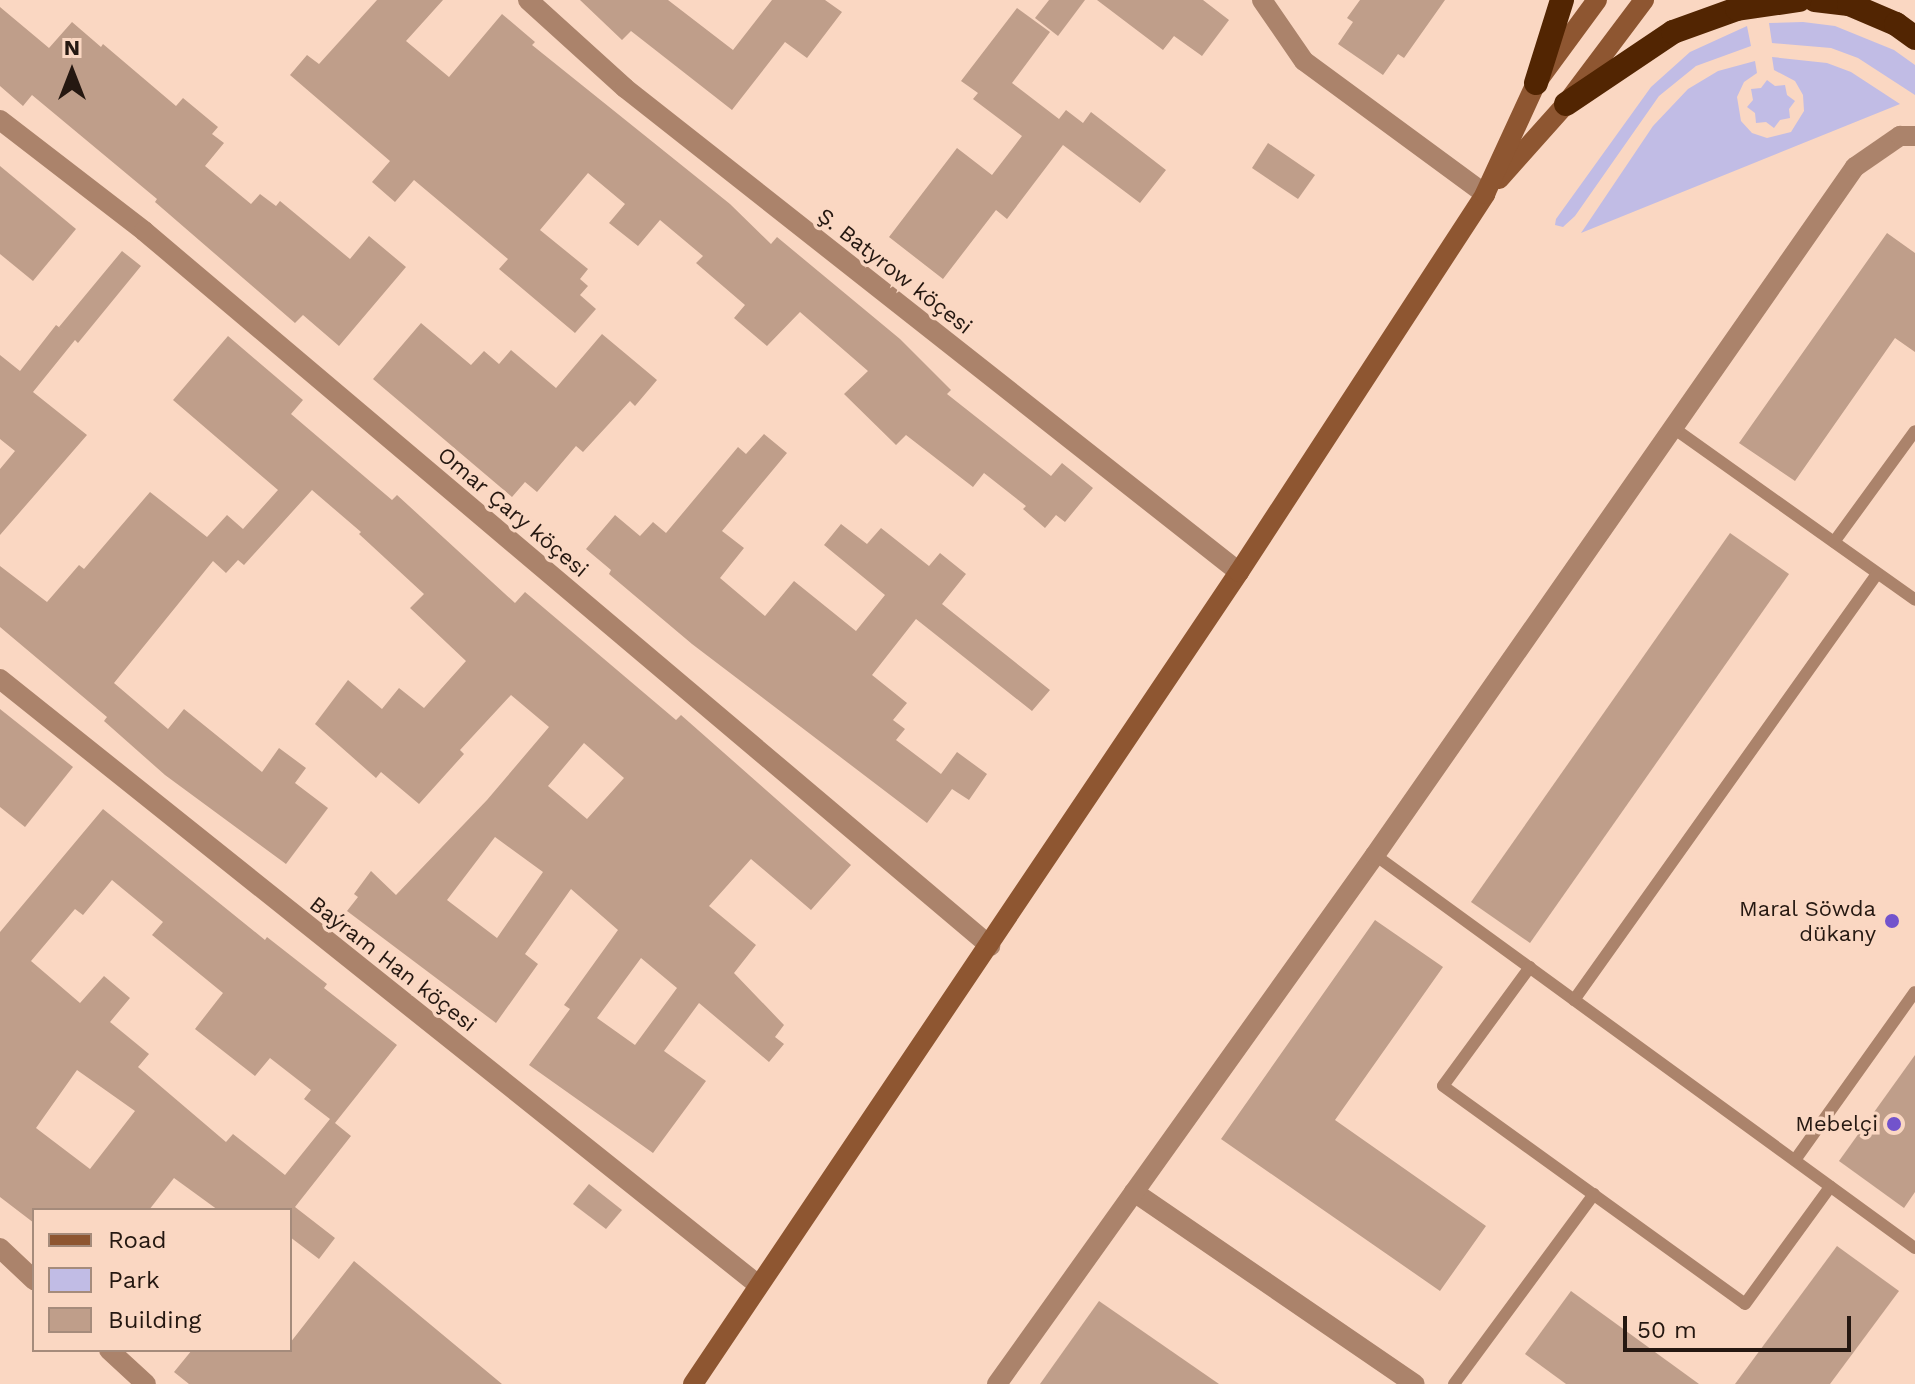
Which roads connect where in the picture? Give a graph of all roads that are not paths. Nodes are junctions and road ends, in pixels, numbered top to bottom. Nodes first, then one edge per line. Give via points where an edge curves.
1 (528, 0) edge
2 (1262, 0) edge
3 (1562, 0) edge
4 (1597, 0) edge
5 (1644, 0) edge
6 (1799, 0) edge
7 (1815, 0) edge
8 (1915, 38) edge
9 (1536, 83) junction
10 (1566, 104) junction
11 (0, 120) edge
12 (1915, 136) edge
13 (1485, 194) junction
14 (1672, 427) junction
15 (1915, 431) edge
16 (1834, 542) junction
17 (1239, 572) junction
18 (1877, 574) junction
19 (1915, 600) edge
20 (0, 679) edge
21 (1375, 855) junction
22 (990, 946) junction
23 (1530, 967) junction
24 (1915, 992) edge
25 (1574, 1000) junction
26 (1795, 1160) junction
27 (1830, 1187) junction
28 (1134, 1192) junction
29 (1594, 1194) junction
30 (0, 1248) edge
31 (1915, 1248) edge
32 (32, 1278) edge
33 (757, 1284) junction
34 (111, 1352) edge
35 (146, 1384) edge
36 (693, 1384) edge
37 (997, 1384) edge
38 (1414, 1384) edge
39 (1454, 1384) edge

1 - 17 street, Ş. Batyrow köçesi via 625,88
2 - 13 street via 1304,61
3 - 9 highway
4 - 9 street
5 - 10 street
6 - 10 highway via 1737,9 1673,32
7 - 8 highway via 1849,4
9 - 13 street
10 - 13 street
11 - 22 street, Omar Çary köçesi via 144,231
12 - 14 street via 1900,136 1855,167
13 - 17 street
14 - 16 lane
14 - 21 street
15 - 16 lane
16 - 18 lane
17 - 22 street
18 - 19 lane
18 - 25 lane
20 - 33 street, Baýram Han köçesi
21 - 23 lane
21 - 28 street
22 - 33 street
23 - 25 lane
23 - 29 lane via 1443,1086
24 - 26 lane
25 - 26 lane
26 - 27 lane
27 - 29 lane via 1745,1304
27 - 31 lane
28 - 37 street
28 - 38 street
29 - 39 lane
30 - 32 street
33 - 36 street
34 - 35 street

